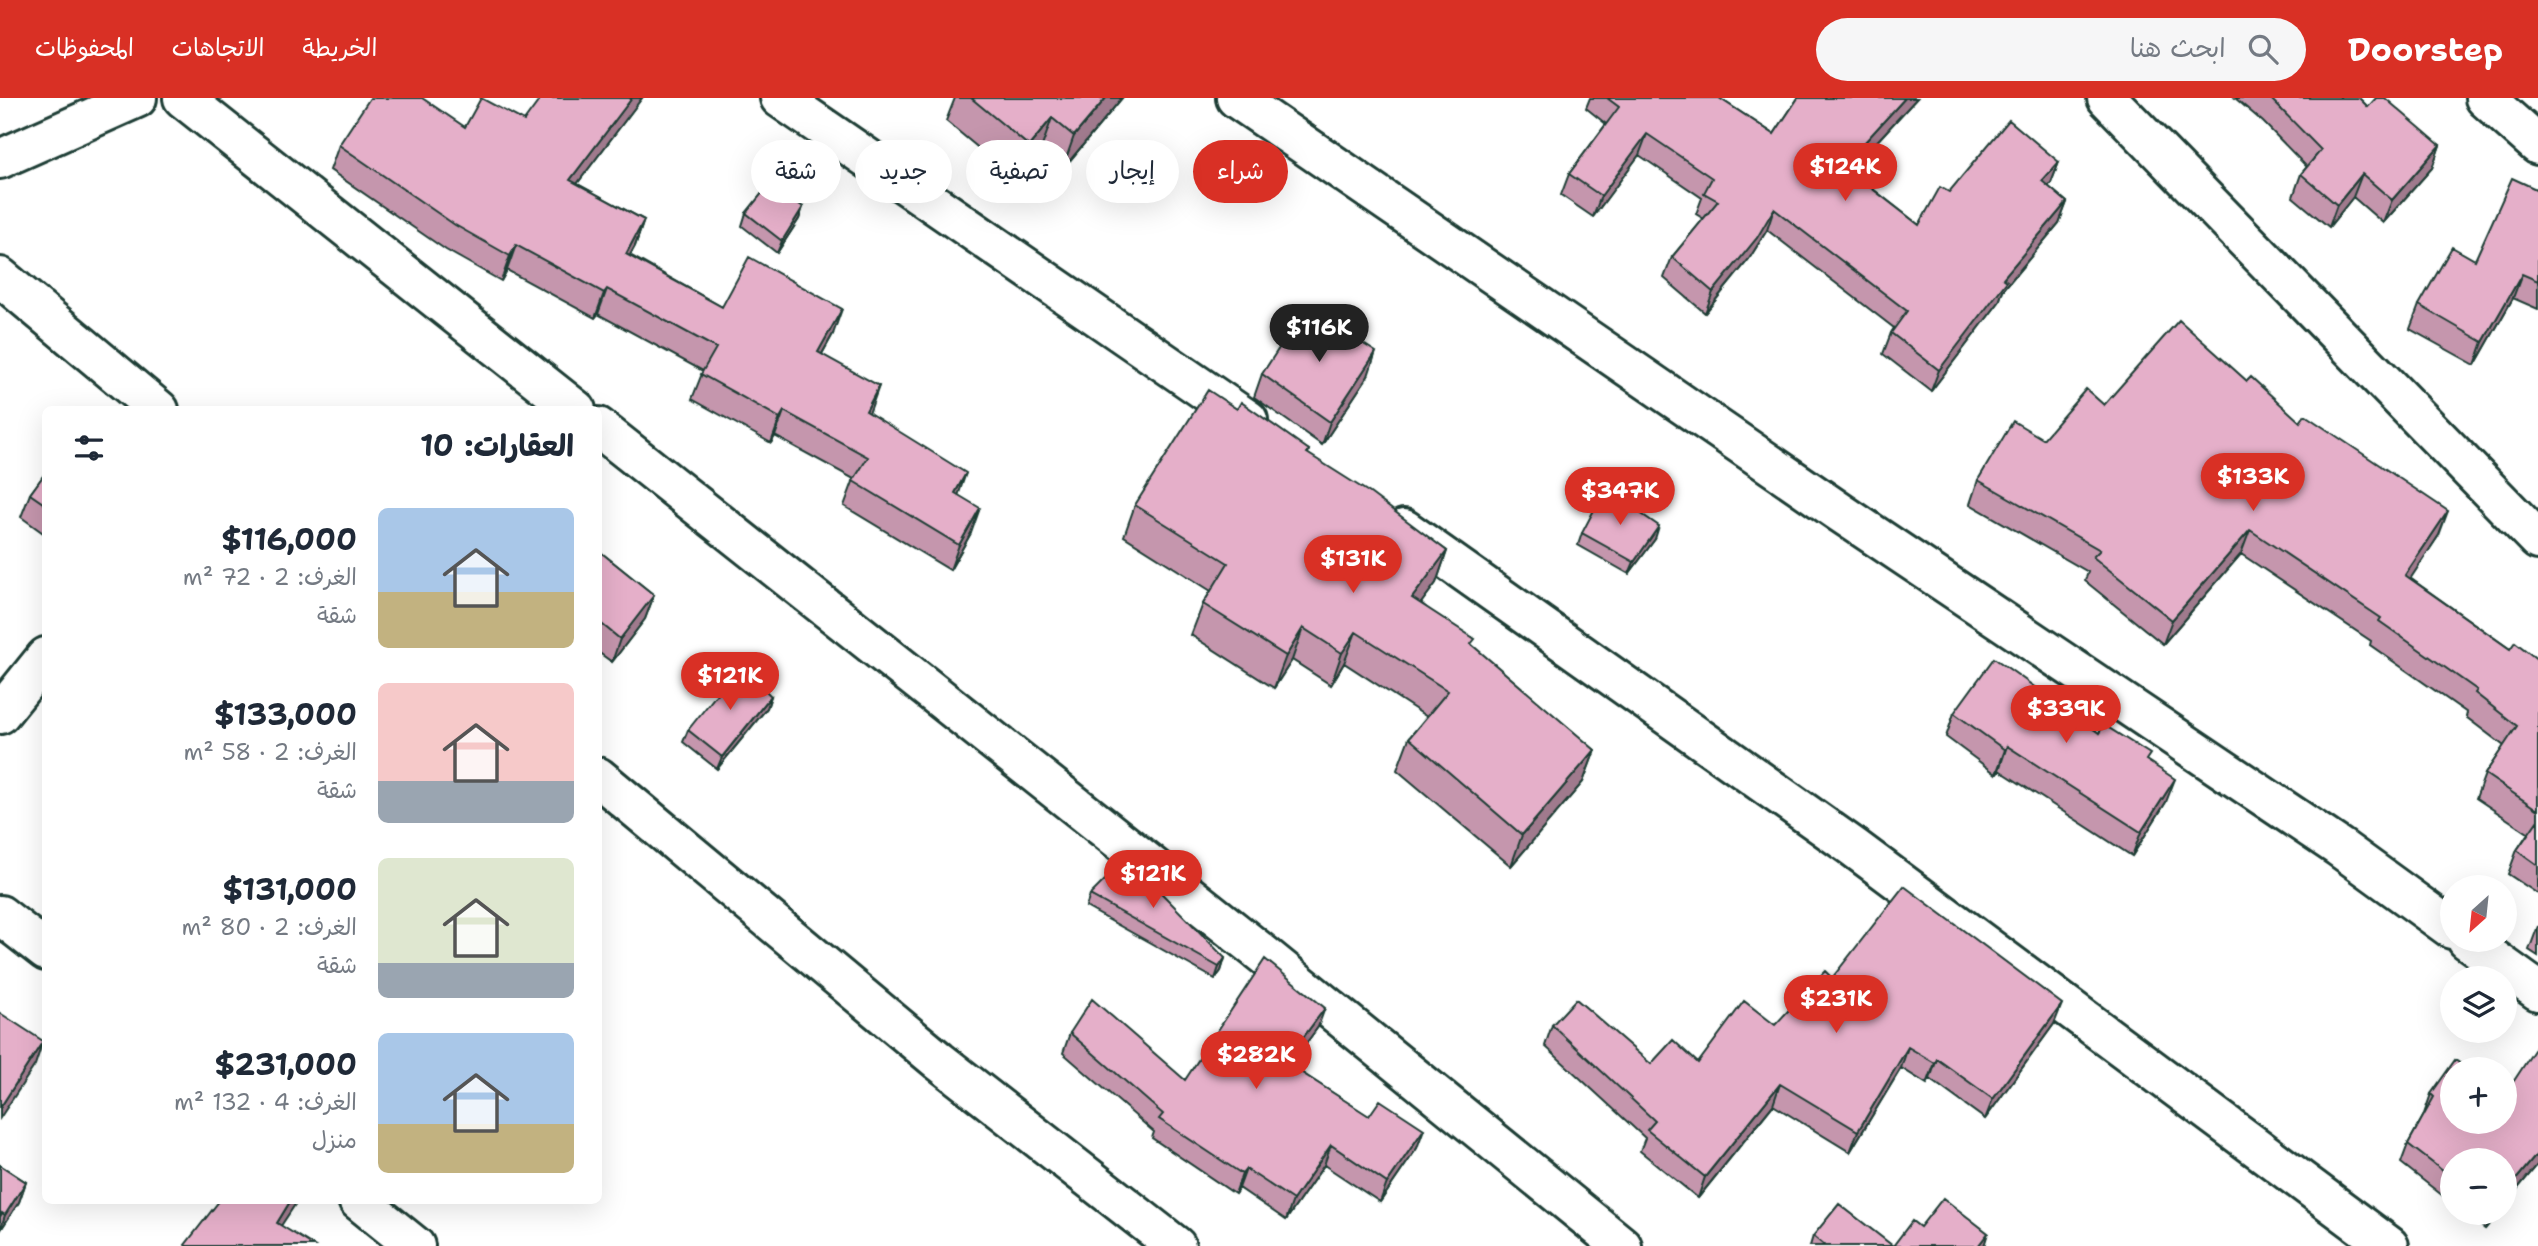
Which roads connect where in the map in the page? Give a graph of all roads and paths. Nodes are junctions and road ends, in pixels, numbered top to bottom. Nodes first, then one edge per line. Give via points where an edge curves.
1 (137, 98) edge
2 (183, 98) edge
3 (780, 98) edge
4 (1236, 98) edge
5 (2107, 98) edge
6 (2486, 98) edge
7 (2538, 145) edge
8 (0, 159) edge
9 (0, 277) edge
10 (154, 406) edge
11 (571, 406) edge
12 (602, 431) edge
13 (1282, 444) edge
14 (1372, 507) edge
15 (2538, 540) edge
16 (42, 662) edge
17 (0, 714) edge
18 (602, 780) edge
19 (0, 915) edge
20 (2440, 920) edge
21 (42, 948) edge
22 (2484, 952) edge
23 (2538, 991) edge
24 (363, 1204) edge
25 (415, 1246) edge
26 (1176, 1246) edge
27 (1622, 1246) edge
28 (2389, 1246) edge

1 - 8 street
2 - 11 street
3 - 13 street
4 - 20 street via 1852,521 2339,847
5 - 15 street
6 - 7 street
9 - 10 street
12 - 27 street
14 - 28 street via 1853,847
16 - 17 street
18 - 26 street via 939,1061
19 - 21 street
22 - 23 street
24 - 25 street

